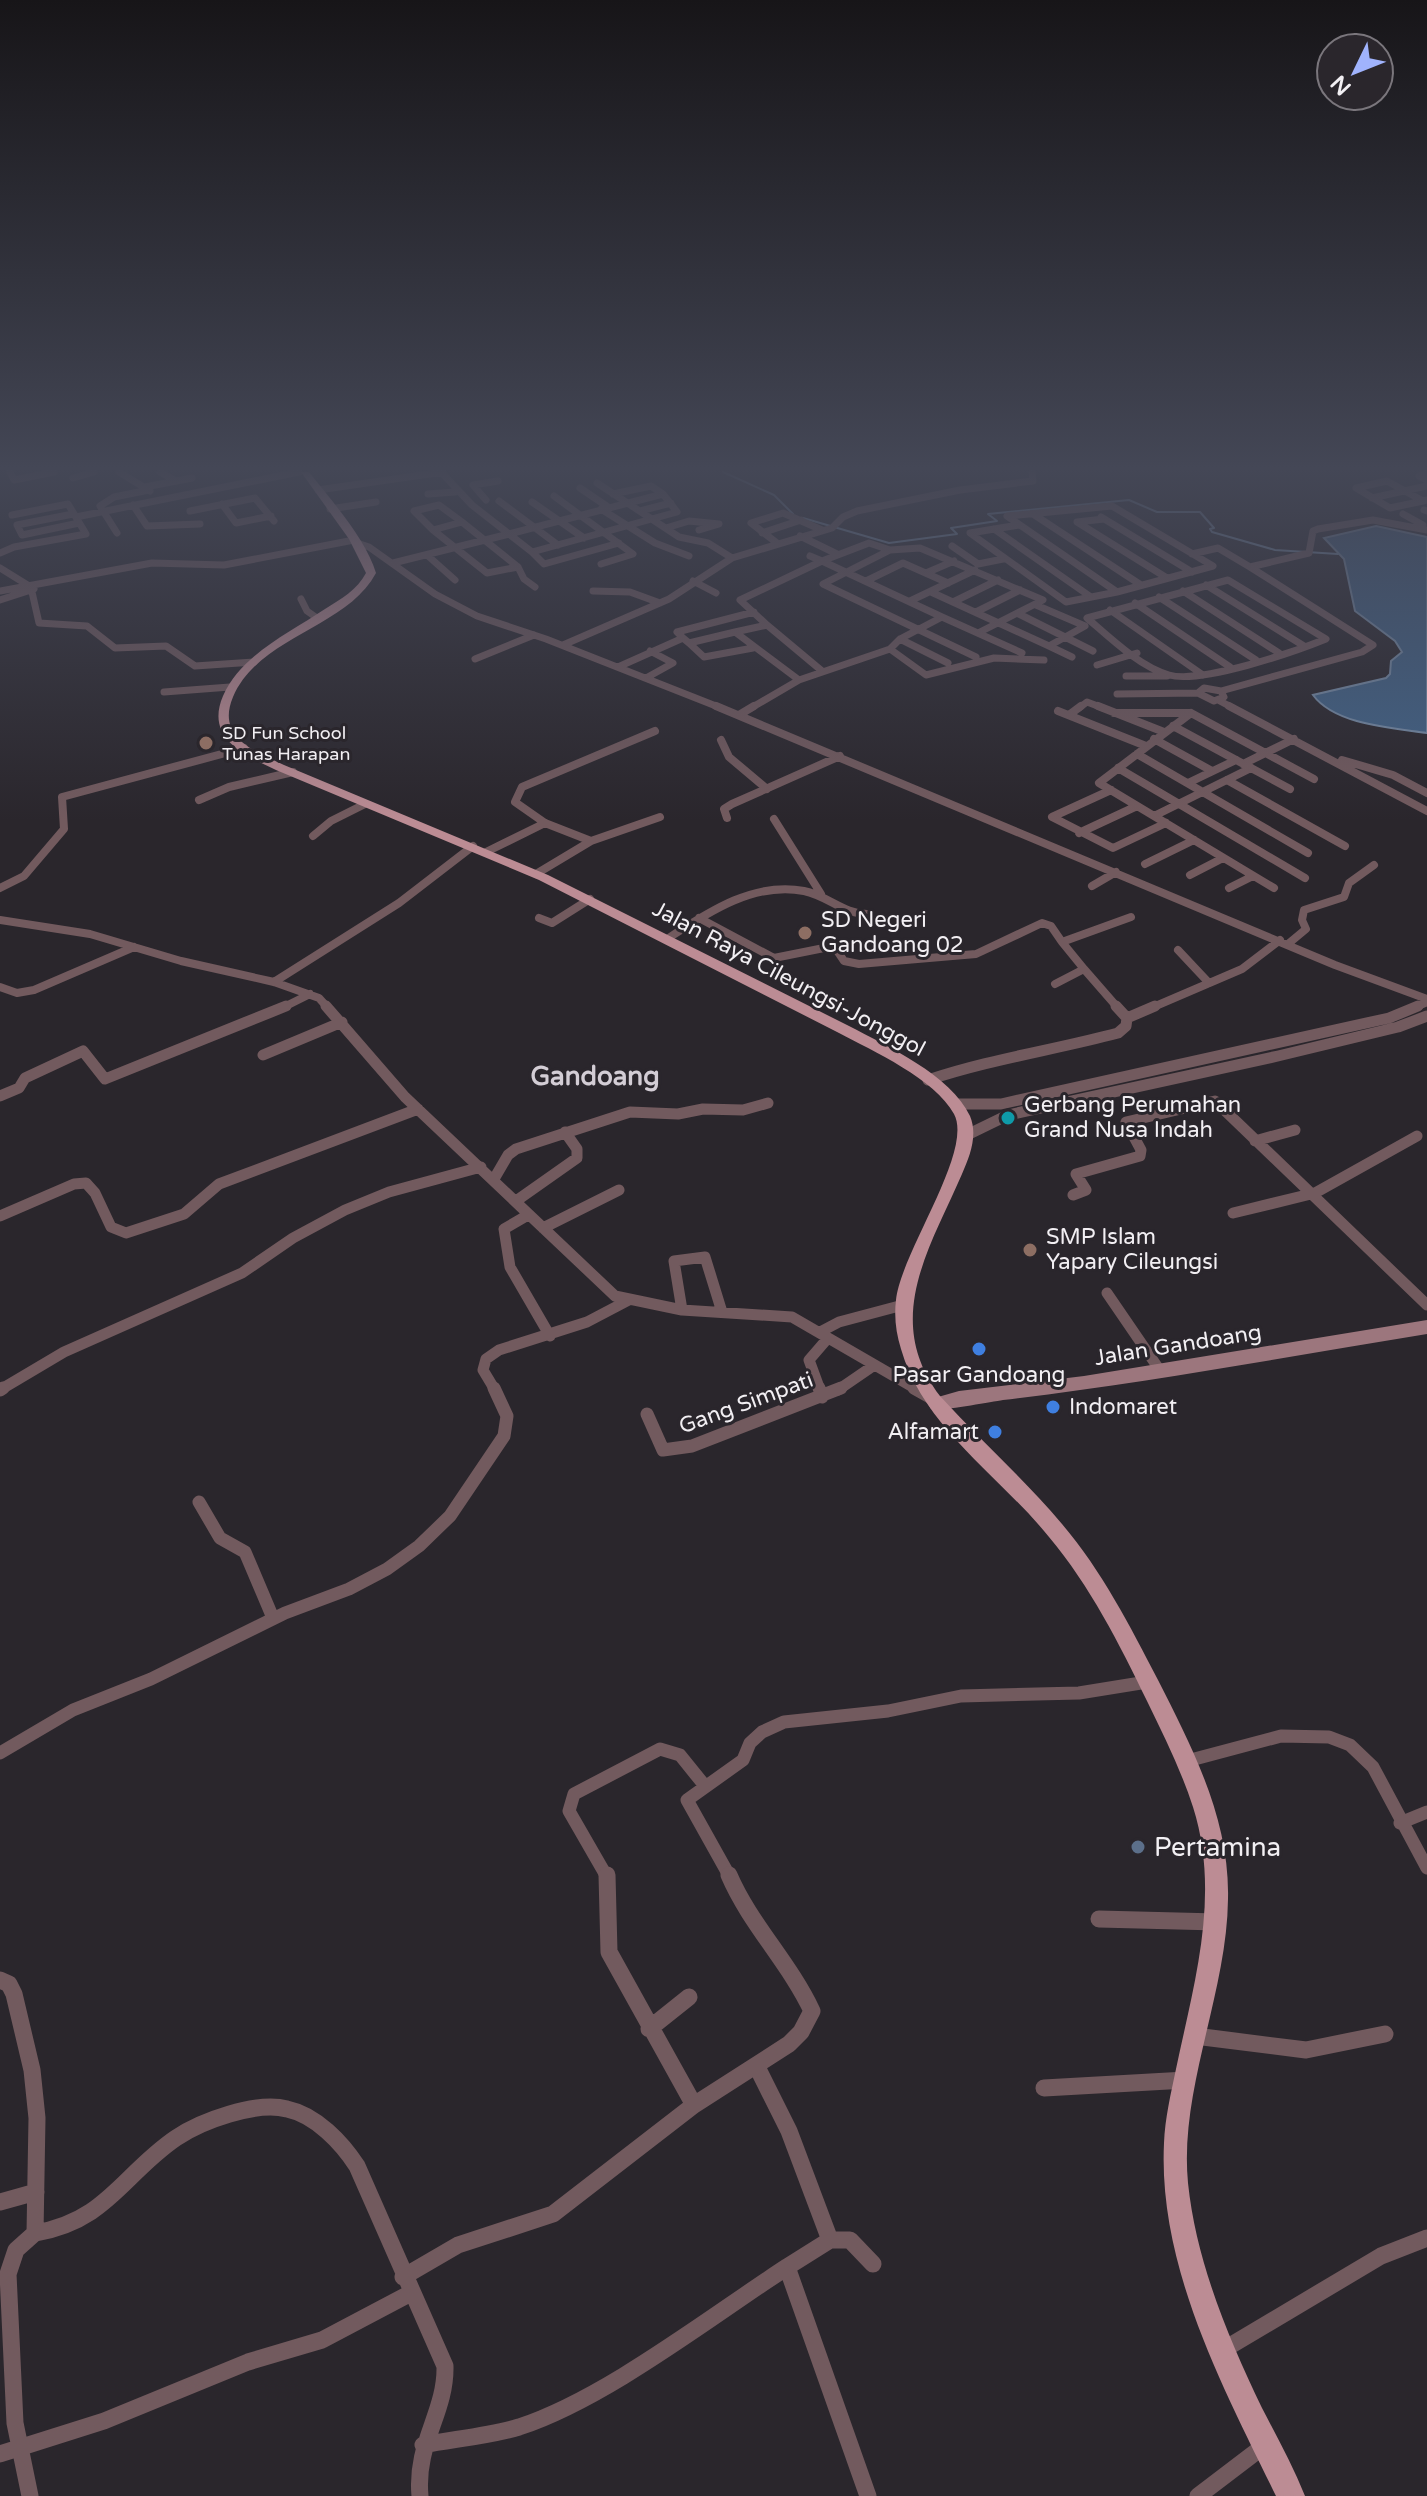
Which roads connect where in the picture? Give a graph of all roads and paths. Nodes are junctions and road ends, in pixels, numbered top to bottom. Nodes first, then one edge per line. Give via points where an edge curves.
1 (27, 588) edge
2 (31, 588) edge
3 (32, 588) edge
4 (360, 588) edge
5 (430, 588) edge
6 (682, 588) edge
7 (707, 588) edge
8 (764, 588) edge
9 (833, 588) edge
10 (883, 588) edge
11 (938, 588) edge
12 (981, 588) edge
13 (1017, 588) edge
14 (1046, 588) edge
15 (1079, 588) edge
16 (1112, 588) edge
17 (1129, 588) edge
18 (1193, 588) edge
19 (1212, 588) edge
20 (1245, 588) edge
21 (1286, 588) edge
22 (1020, 590) junction
23 (0, 591) edge
24 (593, 591) dead end
25 (1183, 591) junction
26 (931, 592) junction
27 (1117, 592) junction
28 (716, 593) dead end
29 (895, 594) junction
30 (1091, 597) junction
31 (1159, 597) junction
32 (301, 599) dead end
33 (0, 600) edge
34 (1306, 600) junction
35 (910, 601) junction
36 (953, 602) junction
37 (660, 603) junction
38 (1135, 603) junction
39 (869, 605) junction
40 (1036, 605) junction
41 (1275, 606) junction
42 (1110, 610) junction
43 (754, 612) junction
44 (976, 612) junction
45 (1019, 614) junction
46 (942, 617) junction
47 (317, 618) junction
48 (1000, 623) junction
49 (767, 625) junction
50 (918, 629) junction
51 (735, 632) junction
52 (978, 633) junction
53 (535, 635) junction
54 (900, 639) junction
55 (1068, 639) junction
56 (686, 641) junction
57 (563, 645) junction
58 (1049, 646) junction
59 (1304, 646) junction
60 (753, 648) junction
61 (890, 649) junction
62 (650, 651) junction
63 (1093, 651) dead end
64 (1022, 653) dead end
65 (1137, 653) junction
66 (1279, 653) junction
67 (976, 657) dead end
68 (1072, 657) dead end
69 (475, 659) dead end
70 (1044, 660) dead end
71 (1256, 660) junction
72 (254, 662) junction
73 (948, 663) dead end
74 (1097, 665) dead end
75 (618, 667) junction
76 (1156, 667) junction
77 (1230, 667) junction
78 (822, 671) junction
79 (1203, 675) junction
80 (1171, 676) junction
81 (646, 678) junction
82 (799, 680) junction
83 (230, 687) junction
84 (164, 692) dead end
85 (1117, 694) dead end
86 (1221, 696) junction
87 (1058, 711) dead end
88 (1114, 713) junction
89 (1191, 713) junction
90 (739, 715) junction
91 (1069, 715) junction
92 (1173, 726) junction
93 (655, 731) dead end
94 (1164, 732) junction
95 (1295, 738) junction
96 (1154, 739) junction
97 (721, 740) dead end
98 (1146, 746) junction
99 (244, 748) junction
100 (1265, 753) junction
101 (1137, 754) junction
102 (840, 756) junction
103 (1342, 760) junction
104 (1243, 764) junction
105 (1118, 768) junction
106 (1212, 771) junction
107 (293, 772) junction
108 (1314, 779) dead end
109 (1227, 780) junction
110 (1188, 783) junction
111 (767, 789) junction
112 (1290, 789) dead end
113 (1111, 790) junction
114 (1203, 792) junction
115 (1427, 793) edge
116 (199, 800) dead end
117 (365, 804) junction
118 (1179, 804) junction
119 (1427, 804) edge
120 (1137, 806) junction
121 (1427, 811) edge
122 (1154, 816) junction
123 (660, 817) dead end
124 (727, 818) dead end
125 (774, 819) dead end
126 (545, 823) junction
127 (1166, 823) junction
128 (1079, 833) junction
129 (313, 836) dead end
130 (1194, 840) junction
131 (591, 841) junction
132 (1345, 846) dead end
133 (479, 849) junction
134 (1308, 853) dead end
135 (1223, 858) junction
136 (1272, 858) junction
137 (1145, 864) dead end
138 (1374, 865) dead end
139 (1116, 872) junction
140 (536, 874) junction
141 (1250, 874) junction
142 (1190, 875) dead end
143 (1305, 878) dead end
144 (1092, 886) dead end
145 (0, 888) edge
146 (1229, 888) dead end
147 (1274, 888) dead end
148 (821, 894) junction
149 (590, 899) junction
150 (867, 914) dead end
151 (1131, 917) dead end
152 (539, 918) dead end
153 (699, 918) junction
154 (0, 920) edge
155 (667, 939) junction
156 (1062, 942) junction
157 (1284, 942) junction
158 (134, 947) junction
159 (1178, 950) dead end
160 (1084, 969) junction
161 (274, 982) junction
162 (1209, 983) junction
163 (1055, 984) dead end
164 (0, 987) edge
165 (310, 994) junction
166 (1427, 1003) edge
167 (1427, 1016) edge
168 (1127, 1018) junction
169 (342, 1022) junction
170 (1275, 1051) junction
171 (263, 1055) dead end
172 (1148, 1078) junction
173 (928, 1080) junction
174 (0, 1096) edge
175 (768, 1103) dead end
176 (955, 1104) junction
177 (982, 1104) junction
178 (418, 1109) junction
179 (993, 1121) junction
180 (1295, 1130) dead end
181 (565, 1132) junction
182 (969, 1134) junction
183 (1417, 1136) dead end
184 (1255, 1141) junction
185 (481, 1167) junction
186 (494, 1179) junction
187 (619, 1190) dead end
188 (1315, 1193) junction
189 (1073, 1195) dead end
190 (516, 1201) junction
191 (1233, 1213) dead end
192 (528, 1215) junction
193 (0, 1216) edge
194 (543, 1228) junction
195 (1107, 1293) dead end
196 (627, 1301) junction
197 (903, 1305) junction
198 (1427, 1305) edge
199 (682, 1310) junction
200 (722, 1312) junction
201 (1427, 1327) edge
202 (824, 1335) junction
203 (550, 1336) junction
204 (873, 1366) junction
205 (1159, 1369) junction
206 (0, 1390) edge
207 (822, 1397) junction
208 (933, 1401) junction
209 (647, 1414) dead end
210 (199, 1502) dead end
211 (273, 1618) junction
212 (1147, 1682) junction
213 (0, 1753) edge
214 (1187, 1761) junction
215 (705, 1786) junction
216 (1427, 1812) edge
217 (1400, 1823) junction
218 (1427, 1868) edge
219 (1099, 1919) dead end
220 (1218, 1922) junction
221 (0, 1980) edge
222 (689, 1997) dead end
223 (649, 2029) junction
224 (1385, 2034) dead end
225 (1195, 2036) junction
226 (757, 2067) junction
227 (1187, 2080) junction
228 (1044, 2088) dead end
229 (694, 2105) junction
230 (36, 2192) junction
231 (0, 2202) edge
232 (35, 2233) junction
233 (1427, 2238) edge
234 (830, 2240) junction
235 (873, 2264) dead end
236 (787, 2267) junction
237 (407, 2285) junction
238 (1223, 2350) junction
239 (1265, 2444) junction
240 (20, 2445) junction
241 (423, 2445) junction
242 (0, 2454) edge
243 (30, 2496) edge
244 (420, 2496) edge
245 (868, 2496) edge
246 (1198, 2496) edge
247 (1291, 2496) edge

1 - 23 street
2 - 33 street
3 - 72 street via 39,623 65,621 93,628 115,648 166,646 195,666
4 - 47 main road
5 - 53 street via 459,608
6 - 37 street
7 - 28 street
8 - 43 street via 740,600
9 - 39 street
10 - 29 street
11 - 26 street
12 - 36 street
13 - 22 street
14 - 30 street via 1066,602
15 - 30 street
16 - 27 street
17 - 27 street
18 - 25 street
19 - 59 street
20 - 41 street
21 - 34 street
22 - 40 street via 1042,600
22 - 44 street
24 - 37 street via 630,592
25 - 31 street
25 - 66 street
26 - 35 street
26 - 36 street
27 - 30 street
29 - 35 street
29 - 39 street
31 - 38 street
31 - 71 street
32 - 47 street
34 - 41 street
34 - 86 street via 1367,638 1372,647
35 - 46 street
36 - 44 street
37 - 57 street
38 - 42 street
38 - 77 street
39 - 50 street
40 - 45 street
40 - 55 street via 1085,626
41 - 59 street via 1326,637
42 - 65 street via 1087,618
42 - 79 street
43 - 49 street
43 - 56 street via 677,632
44 - 48 street
45 - 48 street
45 - 55 street
46 - 50 street
46 - 52 street
47 - 72 main road
48 - 52 street
48 - 58 street
49 - 51 street
49 - 78 street
50 - 54 street
50 - 67 street
51 - 56 street
51 - 60 street
52 - 64 street
53 - 57 street
53 - 69 street
54 - 61 street
54 - 73 street
55 - 58 street
55 - 63 street
56 - 60 street via 704,657
56 - 62 street
57 - 75 street
58 - 68 street
59 - 66 street
60 - 82 street
61 - 70 street via 926,675 994,658
61 - 78 street
62 - 75 street
62 - 81 street via 673,663
65 - 74 street
65 - 76 street
66 - 71 street
71 - 77 street
72 - 83 main road
75 - 81 street
76 - 80 street
76 - 80 street via 1126,676
77 - 79 street
78 - 82 street
79 - 80 street
81 - 90 street
82 - 90 street
83 - 84 street
83 - 99 main road via 224,729
85 - 86 street
86 - 95 street
87 - 91 street
88 - 89 street
88 - 91 street via 1087,702
88 - 94 street
89 - 92 street
89 - 100 street
90 - 102 street
91 - 98 street
92 - 94 street
92 - 104 street
93 - 126 street via 522,787 515,802
94 - 96 street
95 - 100 street
95 - 103 street
95 - 121 street
96 - 98 street
96 - 106 street
97 - 111 street via 729,757
98 - 101 street
99 - 107 main road, Jalan Raya Cileungsi-Jonggol
99 - 145 street via 62,797 64,829 24,876
100 - 104 street
100 - 108 street
101 - 105 street
101 - 110 street
102 - 111 street
102 - 139 street
103 - 115 street via 1393,775
103 - 119 street
104 - 106 street
104 - 109 street
104 - 112 street
105 - 113 street via 1099,783
105 - 118 street
106 - 110 street
107 - 116 street
107 - 117 main road, Jalan Raya Cileungsi-Jonggol
109 - 114 street
109 - 132 street
110 - 114 street
111 - 124 street via 724,809
113 - 120 street
113 - 128 street via 1052,817
114 - 118 street
114 - 134 street
117 - 129 street
117 - 133 main road, Jalan Raya Cileungsi-Jonggol
118 - 122 street
118 - 136 street
120 - 122 street
120 - 128 street
122 - 127 street
123 - 131 street
125 - 148 street
126 - 131 street
126 - 133 street
127 - 128 street via 1113,848
127 - 130 street
130 - 135 street
130 - 137 street
131 - 140 street
133 - 140 main road, Jalan Raya Cileungsi-Jonggol
133 - 161 street
135 - 141 street
135 - 142 street
136 - 141 street
136 - 143 street
138 - 157 street via 1349,883 1344,897 1304,910 1306,929
139 - 144 street
139 - 157 street
140 - 149 main road, Jalan Raya Cileungsi-Jonggol
141 - 146 street
141 - 147 street
148 - 150 street via 852,914
148 - 153 street via 764,891
149 - 152 street via 552,923
149 - 155 main road, Jalan Raya Cileungsi-Jonggol
151 - 156 street
153 - 155 street
153 - 156 street via 774,958 834,946 844,961 854,964 966,955 1042,923 1051,926
154 - 158 street via 60,928
155 - 173 main road, Jalan Raya Cileungsi-Jonggol
156 - 160 street
157 - 162 street via 1259,961
157 - 166 street
158 - 161 street
158 - 164 street via 34,990 17,993
159 - 162 street
160 - 163 street
160 - 168 street
161 - 165 street
162 - 168 street
165 - 169 street
165 - 174 street via 105,1079 83,1051
166 - 170 street
167 - 170 street via 1398,1027
168 - 173 street via 1118,1033 1042,1053 992,1059
169 - 171 street
169 - 178 street
170 - 172 street
172 - 177 street
172 - 179 street
173 - 176 main road, Jalan Raya Cileungsi-Jonggol
175 - 181 street via 743,1110 630,1112
176 - 177 street
176 - 182 main road, Jalan Raya Cileungsi-Jonggol
177 - 179 street
178 - 185 street
178 - 193 street via 219,1184 184,1214 126,1233 111,1227 86,1183
179 - 182 street
180 - 184 street
181 - 186 street via 516,1149
181 - 190 street via 577,1158
182 - 197 main road via 913,1261
183 - 188 street
184 - 188 street
184 - 189 street via 1215,1101 1131,1120 1126,1127 1140,1156 1076,1174 1086,1190
185 - 186 street
185 - 206 street via 345,1210 242,1273 64,1352
186 - 190 street
187 - 194 street
188 - 191 street
188 - 198 street
190 - 192 street
192 - 194 street
192 - 203 street via 504,1229 507,1257
194 - 196 street via 615,1296
195 - 205 street
196 - 199 street
196 - 203 street
197 - 202 street via 839,1322
197 - 208 main road via 904,1330
199 - 200 street
199 - 200 street via 674,1261 705,1257
200 - 202 street via 792,1317
201 - 205 street, Jalan Gandoang
202 - 204 street
202 - 207 street via 809,1360
203 - 211 street via 499,1350 486,1359 483,1370 507,1416 504,1436 450,1516 387,1569
204 - 207 street, Gang Simpati
204 - 208 street
205 - 208 street, Jalan Gandoang
207 - 209 street, Gang Simpati via 669,1451 660,1446
208 - 212 main road via 1052,1524 1079,1560
210 - 211 street via 220,1538 245,1552
211 - 213 street via 151,1679 73,1710
212 - 214 main road
212 - 215 street via 1079,1693 961,1696 888,1711 784,1722 762,1732 743,1760
214 - 217 street via 1253,1742 1301,1736 1338,1740 1370,1763
214 - 220 main road via 1209,1822
215 - 223 street via 670,1747 589,1784 570,1802 571,1816 607,1875 609,1952
215 - 226 street via 689,1797 690,1807 723,1860 741,1903 811,2004 801,2032
216 - 217 street
217 - 218 street
219 - 220 street
220 - 225 main road
221 - 230 street via 14,1994 32,2070
222 - 223 street
223 - 229 street
224 - 225 street via 1306,2050
225 - 227 main road
226 - 229 street
226 - 234 street via 789,2131
227 - 228 street
227 - 238 main road via 1175,2143 1180,2219
229 - 237 street via 553,2214 458,2245
230 - 231 street
230 - 232 street
232 - 237 street via 58,2229 101,2207 199,2122 282,2108 340,2140 357,2166
232 - 240 street via 12,2255 8,2274
233 - 238 street via 1381,2256
234 - 235 street via 850,2239
234 - 236 street
236 - 241 street via 636,2366 554,2412 518,2427
236 - 245 street
237 - 240 street via 322,2340 217,2373 104,2421
237 - 241 street via 446,2376
238 - 239 main road
239 - 246 street
239 - 247 main road
240 - 242 street
240 - 243 street
241 - 244 street

